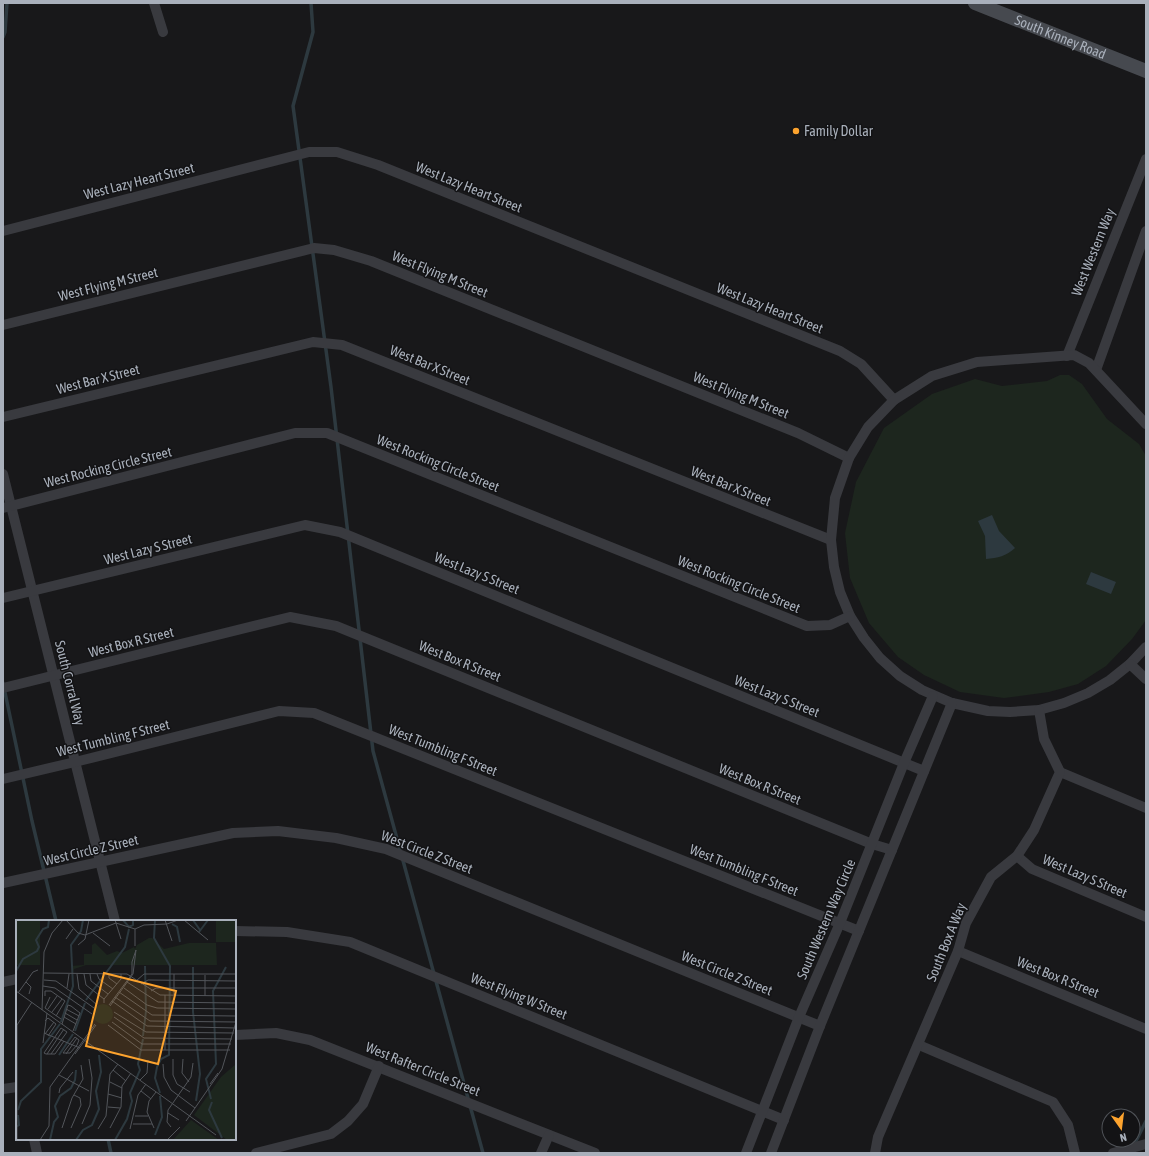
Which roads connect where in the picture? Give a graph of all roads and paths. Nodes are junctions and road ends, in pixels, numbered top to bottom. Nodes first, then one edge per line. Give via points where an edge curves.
1 (154, 3) edge
2 (975, 3) edge
3 (163, 32) dead end
4 (1146, 71) edge
5 (1146, 159) edge
6 (3, 230) edge
7 (1146, 231) edge
8 (3, 325) edge
9 (1066, 356) junction
10 (1096, 370) junction
11 (894, 400) junction
12 (3, 417) edge
13 (1146, 424) edge
14 (849, 458) junction
15 (3, 474) edge
16 (7, 507) edge
17 (831, 540) junction
18 (32, 591) junction
19 (3, 598) edge
20 (850, 616) junction
21 (1146, 647) edge
22 (1130, 664) junction
23 (54, 676) junction
24 (1146, 679) edge
25 (3, 688) edge
26 (933, 696) junction
27 (952, 703) junction
28 (1039, 710) junction
29 (75, 762) junction
30 (904, 763) junction
31 (924, 772) junction
32 (1060, 772) junction
33 (3, 779) edge
34 (1146, 808) edge
35 (872, 844) junction
36 (892, 850) junction
37 (1017, 856) junction
38 (101, 861) junction
39 (3, 883) edge
40 (1146, 917) edge
41 (115, 920) edge
42 (840, 923) junction
43 (236, 931) edge
44 (859, 931) junction
45 (958, 951) junction
46 (16, 979) edge
47 (3, 982) edge
48 (799, 1018) junction
49 (820, 1026) junction
50 (1146, 1029) edge
51 (236, 1035) edge
52 (919, 1045) junction
53 (379, 1066) junction
54 (16, 1087) edge
55 (3, 1089) edge
56 (762, 1111) junction
57 (784, 1120) junction
58 (549, 1135) junction
59 (34, 1140) edge
60 (1146, 1144) edge
61 (37, 1153) edge
62 (256, 1153) edge
63 (541, 1153) edge
64 (595, 1153) edge
65 (746, 1153) edge
66 (772, 1153) edge
67 (875, 1153) edge
68 (1075, 1153) edge
69 (1113, 1153) edge

1 - 3 street
2 - 4 main road, South Kinney Road
5 - 9 street, West Western Way
6 - 11 street, West Lazy Heart Street via 309,152 337,152 386,168 840,351 862,364
7 - 10 street
8 - 14 street, West Flying M Street via 314,248 334,250 371,260 791,430
9 - 10 street via 1074,356 1089,363
9 - 11 street via 977,362 932,376
10 - 13 street
11 - 14 street via 868,427
12 - 17 street, West Bar X Street via 313,342 342,345
14 - 17 street via 835,498
15 - 16 street, South Corral Way
16 - 18 street, South Corral Way
16 - 20 street, West Rocking Circle Street via 295,433 327,433 807,626 830,625
17 - 20 street via 840,592
18 - 19 street, West Lazy S Street
18 - 23 street, South Corral Way
18 - 30 street, West Lazy S Street via 305,525 344,534
20 - 26 street via 884,662 910,683
21 - 22 street
22 - 24 street
22 - 28 street via 1088,693
23 - 25 street, West Box R Street
23 - 29 street, South Corral Way
23 - 35 street, West Box R Street via 290,617 336,626
26 - 27 street
26 - 30 street, South Western Way Circle
27 - 28 street via 995,712
27 - 31 street
28 - 32 street via 1044,739
29 - 33 street, West Tumbling F Street
29 - 38 street, South Corral Way
29 - 42 street, West Tumbling F Street via 279,711 314,713
30 - 31 street, West Lazy S Street
30 - 35 street, South Western Way Circle
31 - 36 street
32 - 34 street
32 - 37 street, South Box A Way via 1034,830
35 - 36 street, West Box R Street
35 - 42 street, South Western Way Circle
36 - 44 street
37 - 40 street, West Lazy S Street via 1032,869
37 - 45 street, South Box A Way via 991,877 966,923
38 - 39 street, West Circle Z Street
38 - 41 street, South Corral Way
38 - 48 street, West Circle Z Street via 233,833 271,831 336,838 386,849
42 - 44 street, West Tumbling F Street
42 - 48 street, South Western Way Circle
43 - 56 street, West Flying W Street via 287,932 350,942
44 - 49 street
45 - 50 street, West Box R Street
45 - 52 street, South Box A Way
46 - 47 street
48 - 49 street, West Circle Z Street
48 - 56 street, South Western Way Circle
49 - 57 street
51 - 53 street, West Rafter Circle Street via 276,1033 310,1040
52 - 67 street, South Box A Way via 878,1137
52 - 68 street via 1053,1102 1068,1125
53 - 58 street, West Rafter Circle Street
53 - 62 street via 363,1104 348,1121 331,1134
54 - 55 street
56 - 57 street, West Flying W Street
56 - 65 street, South Western Way Circle
57 - 66 street
58 - 63 street
58 - 64 street, West Rafter Circle Street
59 - 61 street
60 - 69 street

